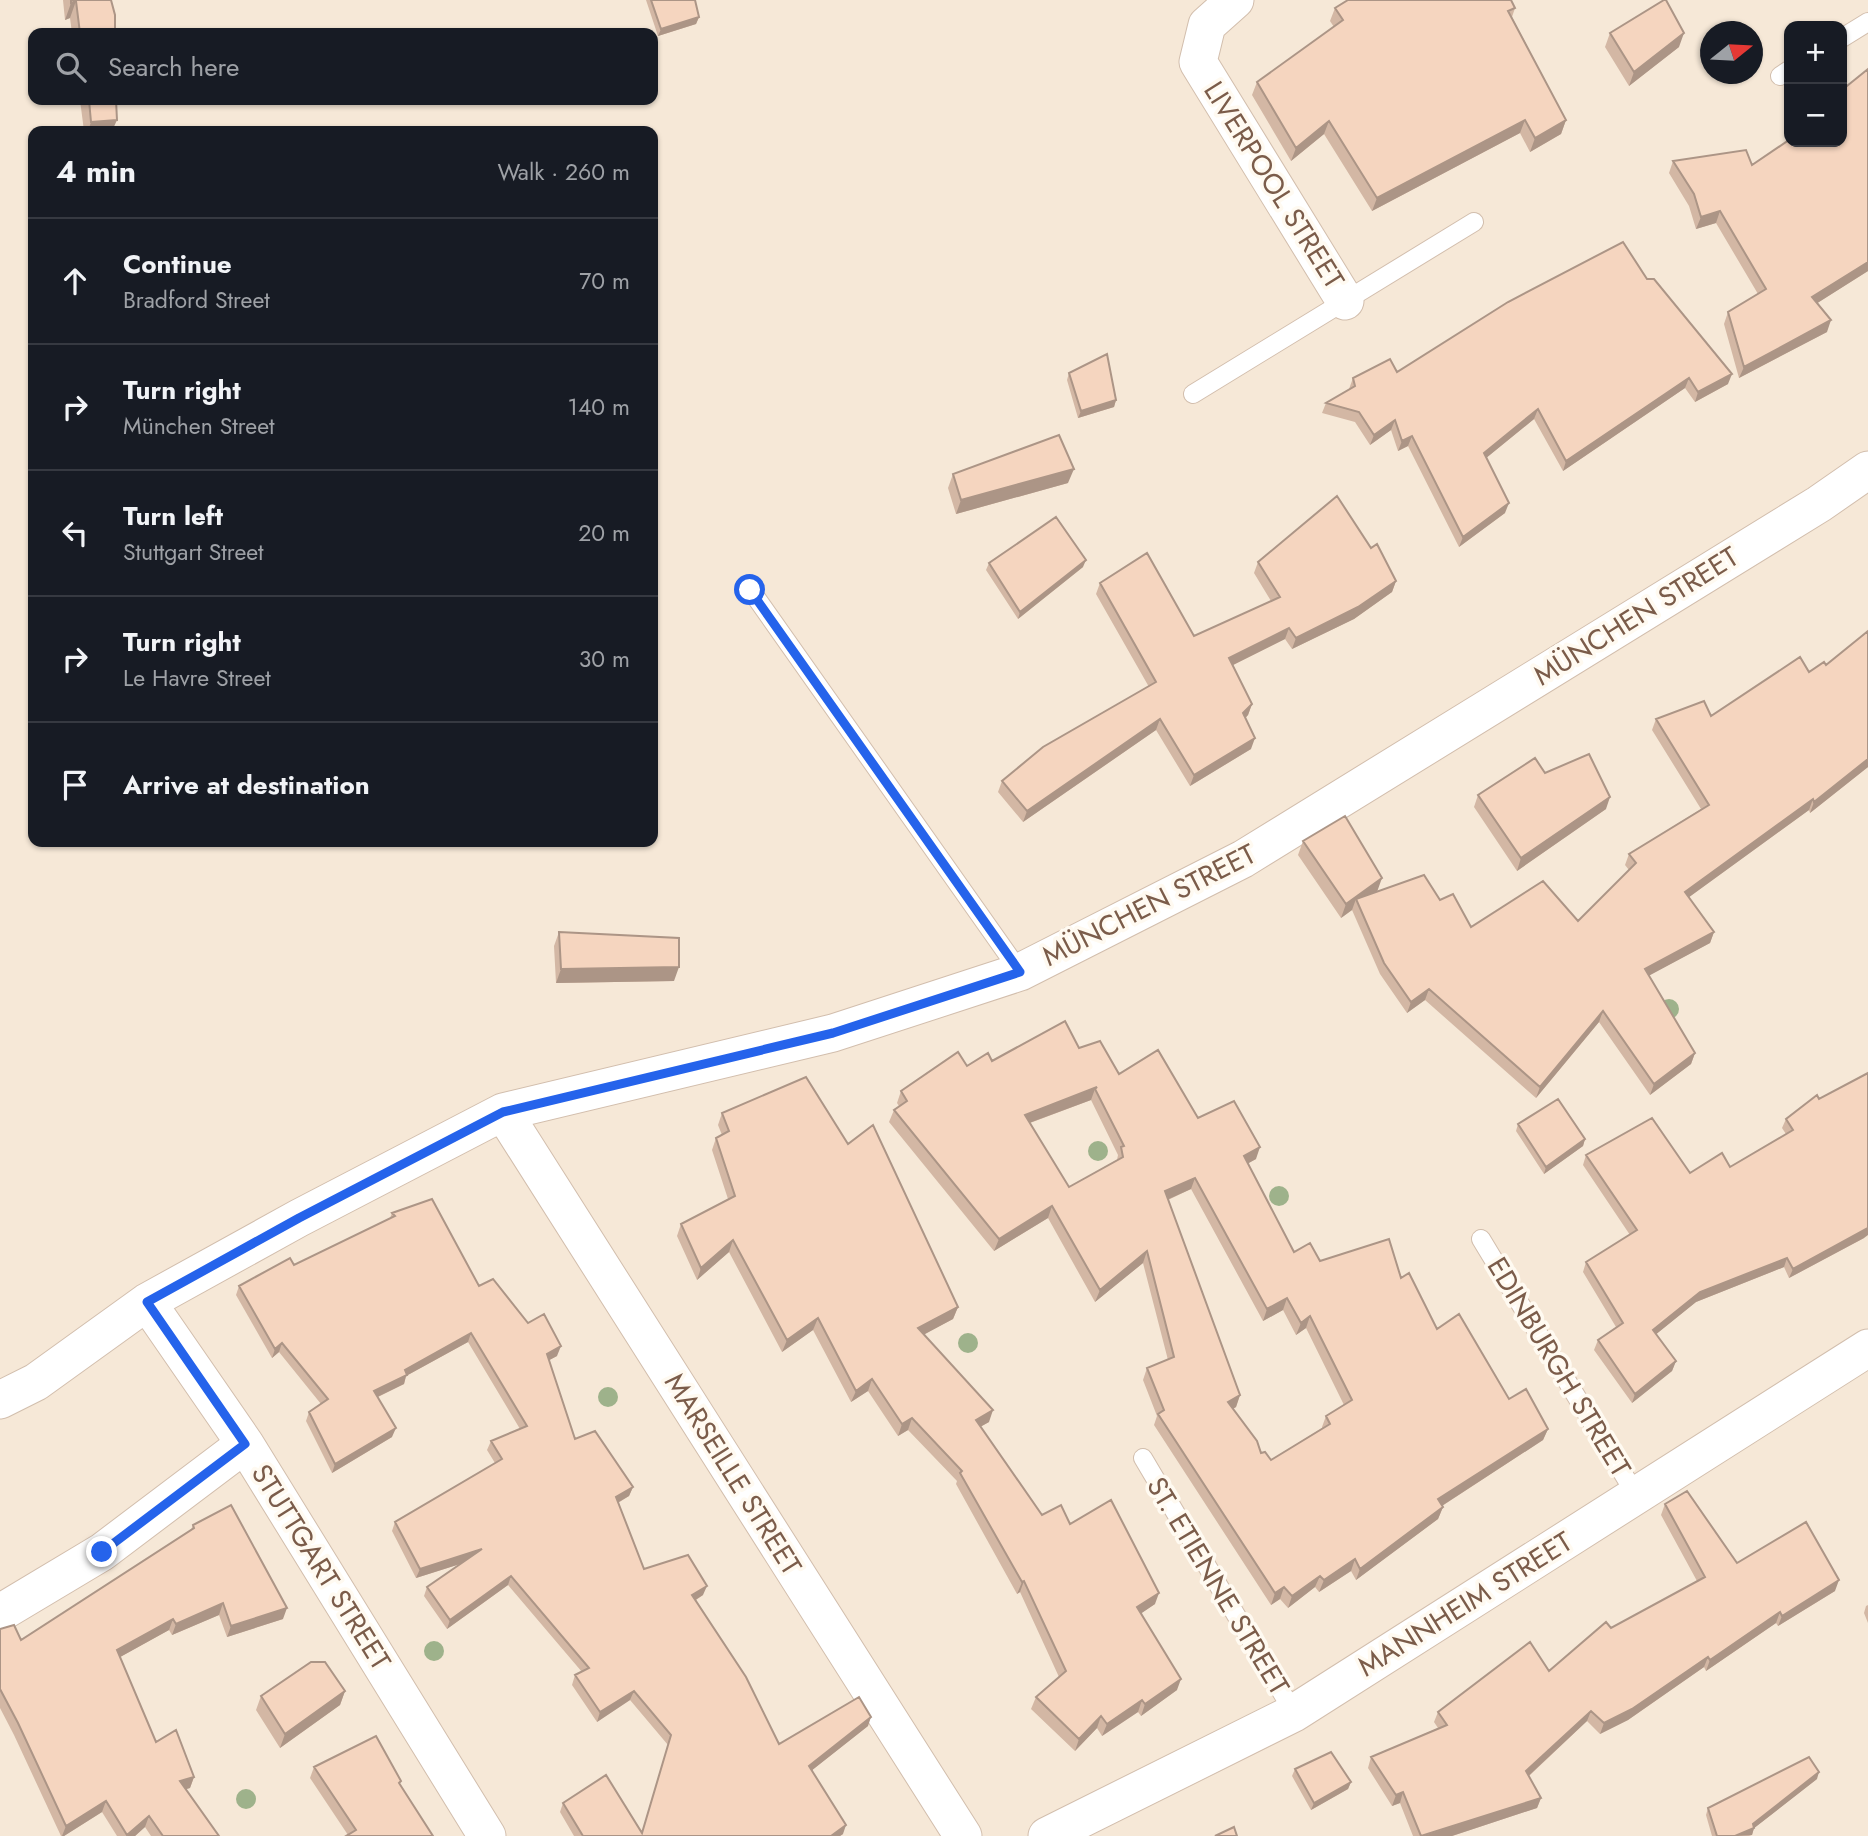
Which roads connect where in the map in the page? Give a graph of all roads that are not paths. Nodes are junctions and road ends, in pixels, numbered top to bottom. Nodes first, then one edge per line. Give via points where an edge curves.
1 (1235, 0) edge
2 (1868, 22) edge
3 (1847, 35) edge
4 (1474, 222) dead end
5 (1345, 301) junction
6 (1193, 394) dead end
7 (1868, 470) edge
8 (750, 590) dead end
9 (1020, 972) junction
10 (503, 1112) junction
11 (1481, 1239) dead end
12 (147, 1302) junction
13 (1868, 1348) edge
14 (0, 1400) edge
15 (245, 1444) junction
16 (1143, 1458) dead end
17 (1636, 1495) junction
18 (0, 1613) edge
19 (1294, 1713) junction
20 (487, 1836) edge
21 (963, 1836) edge
22 (1047, 1836) edge

1 - 5 street, LIVERPOOL STREET via 1207,24 1198,62
2 - 3 lane
4 - 5 lane
5 - 6 lane
7 - 9 street, MÜNCHEN STREET via 1243,859
8 - 9 lane
9 - 10 street, MÜNCHEN STREET via 833,1033
10 - 12 street, MÜNCHEN STREET
10 - 21 street, MARSEILLE STREET
11 - 17 lane, EDINBURGH STREET
12 - 14 street, MÜNCHEN STREET via 36,1382
12 - 15 street, STUTTGART STREET
13 - 17 street, MANNHEIM STREET
15 - 18 street via 102,1552
15 - 20 street, STUTTGART STREET
16 - 19 lane, ST. ETIENNE STREET
17 - 19 street, MANNHEIM STREET
19 - 22 street, MANNHEIM STREET

